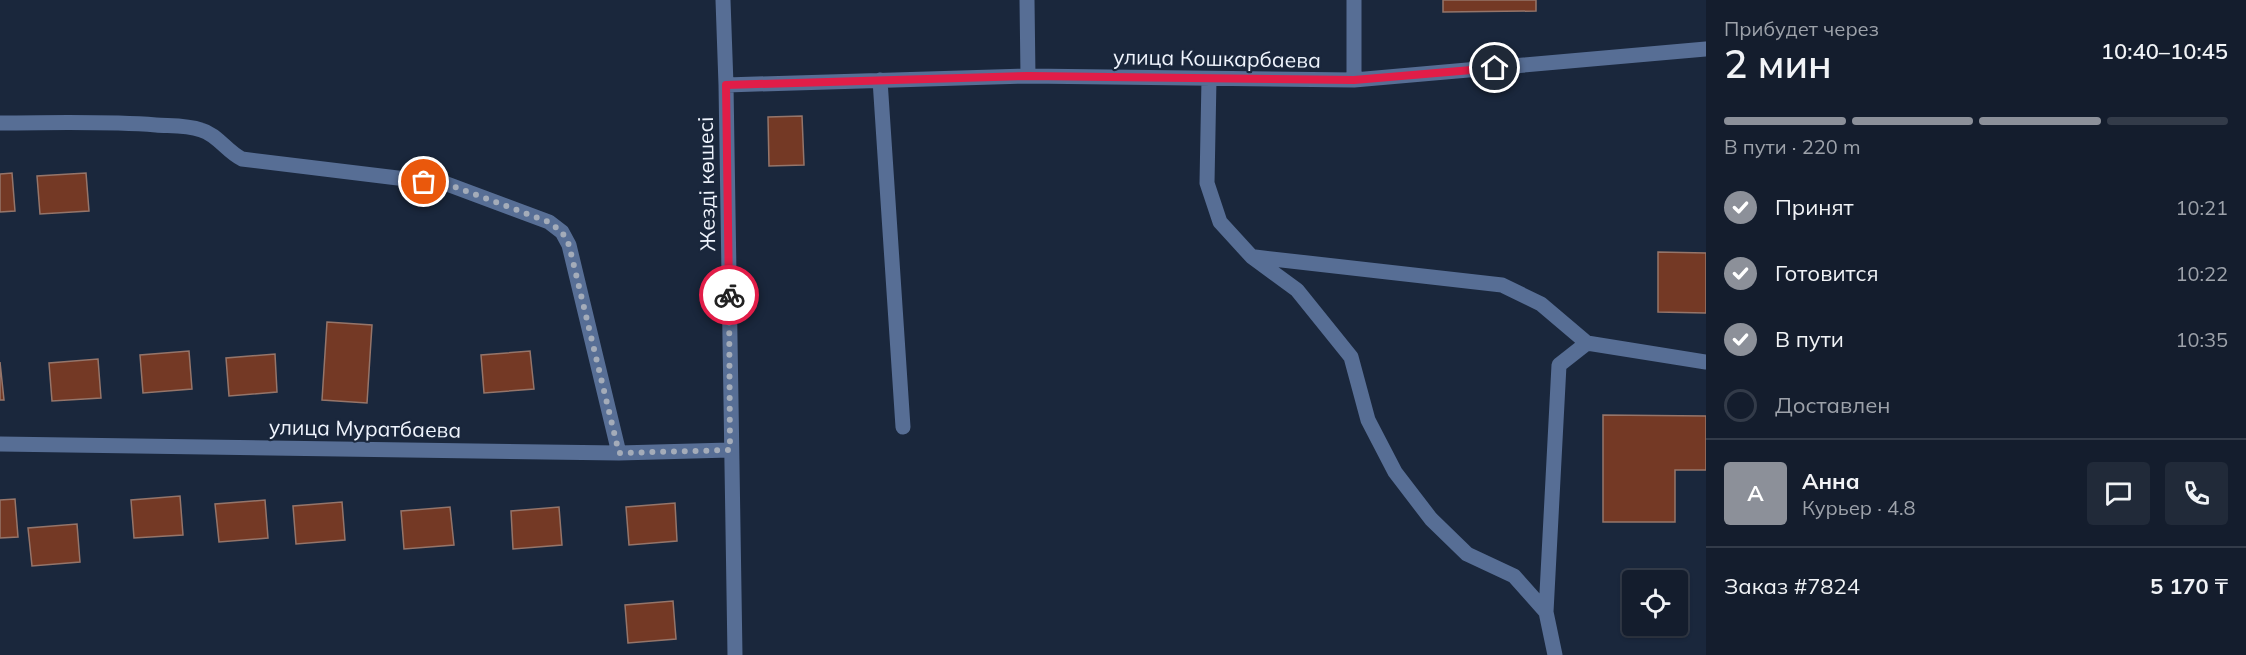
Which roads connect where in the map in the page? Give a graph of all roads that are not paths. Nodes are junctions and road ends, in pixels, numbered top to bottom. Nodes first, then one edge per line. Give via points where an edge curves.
1 (723, 0) edge
2 (1027, 0) edge
3 (1354, 0) edge
4 (1706, 49) edge
5 (1028, 76) junction
6 (1209, 79) junction
7 (880, 80) junction
8 (1354, 80) junction
9 (726, 85) junction
10 (0, 123) edge
11 (1252, 257) junction
12 (1587, 343) junction
13 (1706, 362) edge
14 (903, 427) dead end
15 (0, 444) edge
16 (730, 450) junction
17 (619, 453) junction
18 (1546, 612) junction
19 (735, 655) edge
20 (1555, 655) edge

1 - 9 street, Жезді көшесі
2 - 5 street
3 - 8 street
4 - 8 street, улица Кошкарбаева
5 - 6 street, улица Кошкарбаева
5 - 7 street, улица Кошкарбаева
6 - 8 street, улица Кошкарбаева
6 - 11 street via 1207,183 1220,222
7 - 9 street, улица Кошкарбаева
7 - 14 street
9 - 16 street, Жезді көшесі
10 - 17 street via 118,122 191,127 204,130 242,159 447,184 549,222 562,232 569,245
11 - 12 street via 1502,285 1541,304
11 - 18 street via 1297,290 1351,357 1368,420 1395,472 1431,519 1467,554 1514,576
12 - 13 street
12 - 18 street via 1559,365
15 - 17 street, улица Муратбаева
16 - 17 street, улица Муратбаева
16 - 19 street, Жезді көшесі
18 - 20 street

